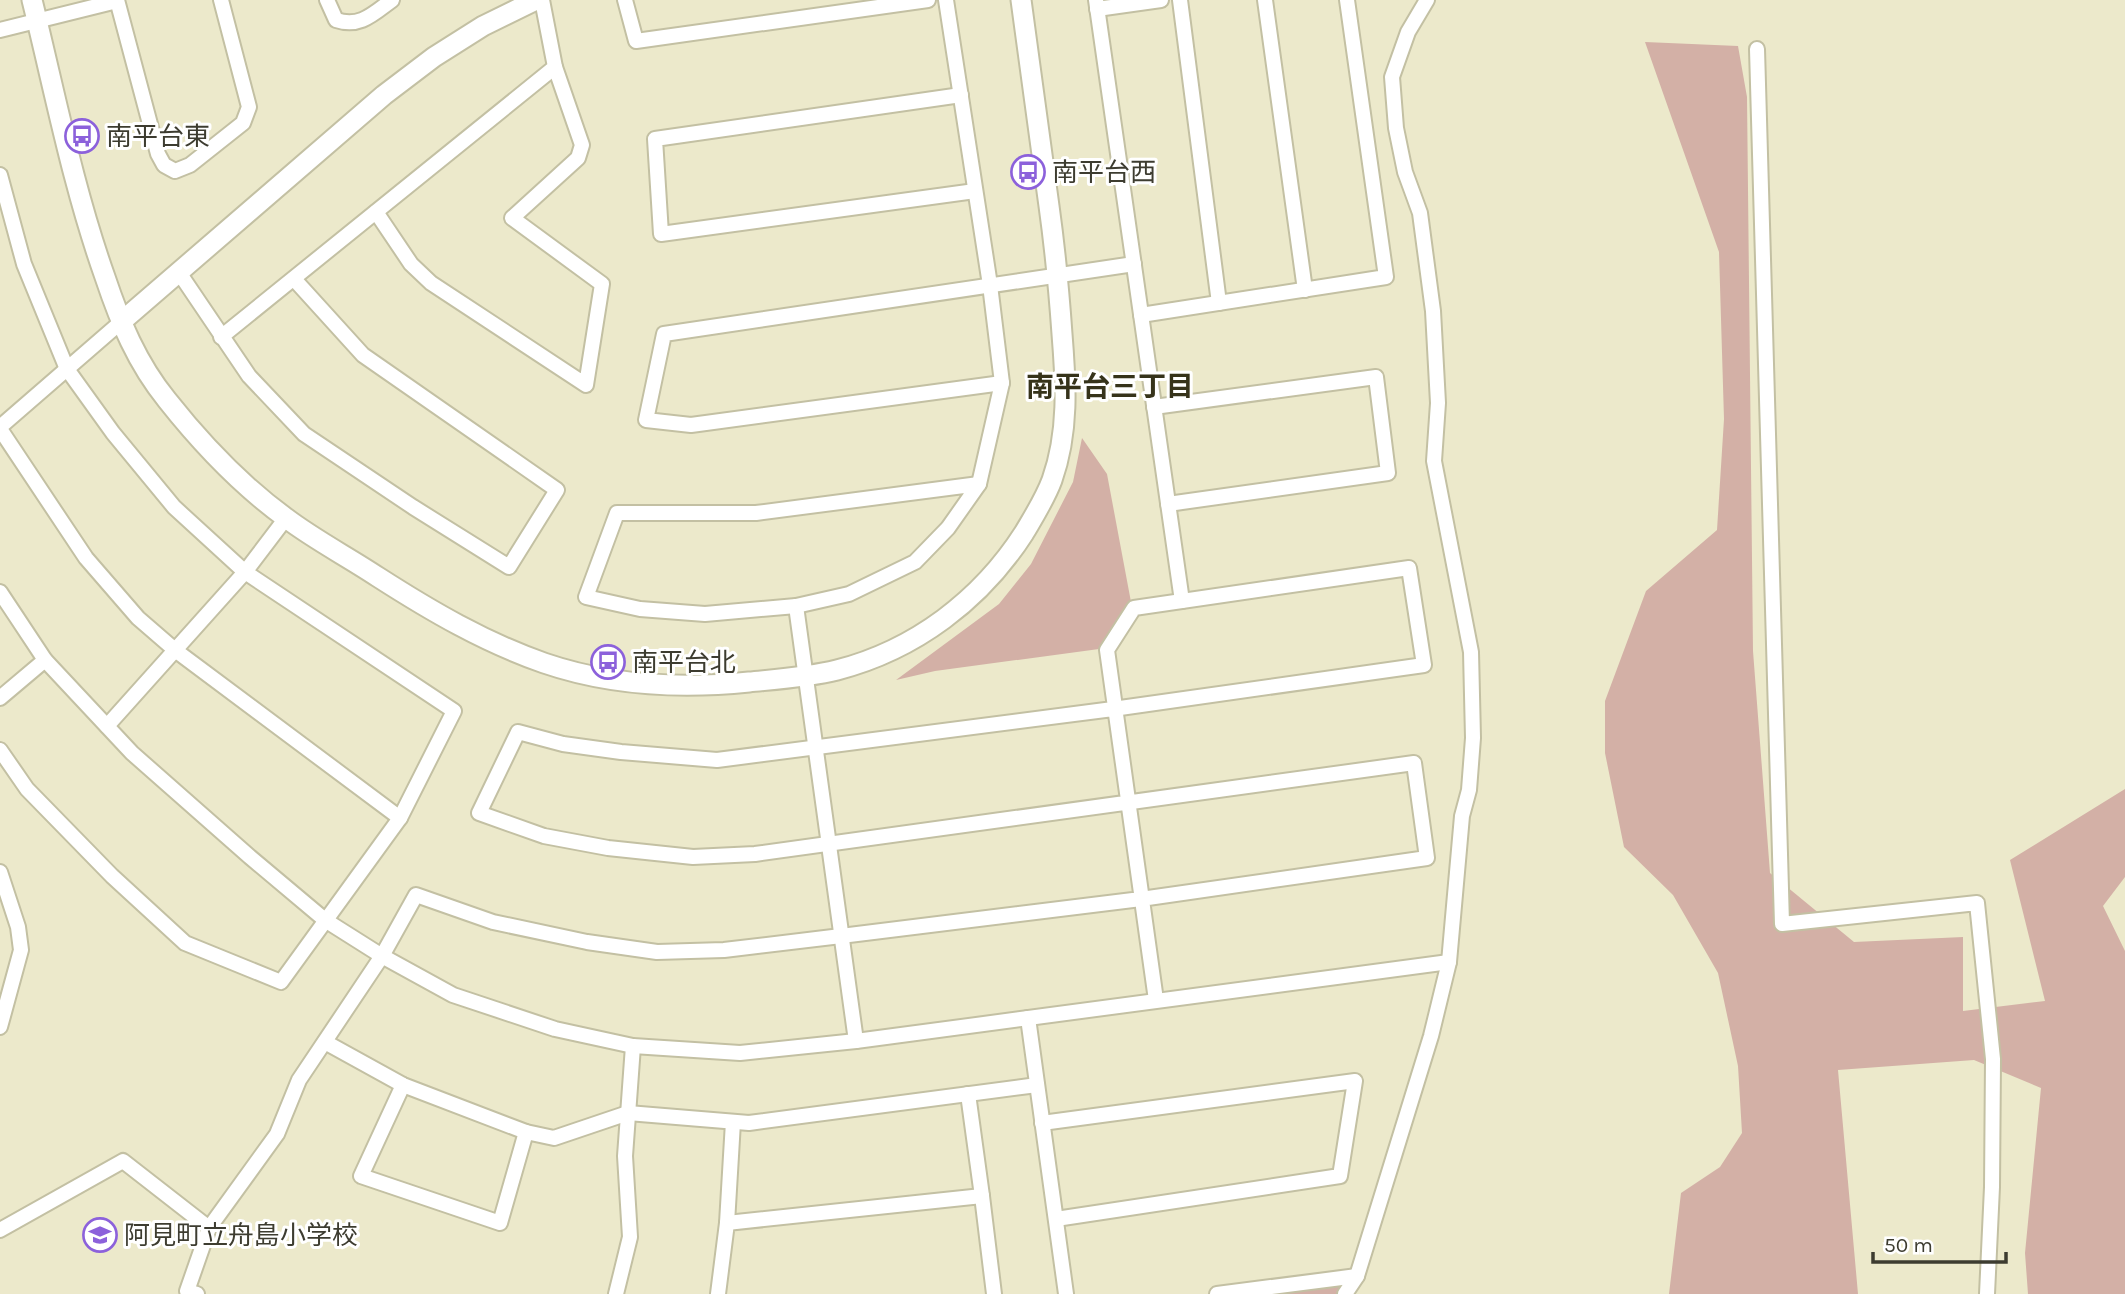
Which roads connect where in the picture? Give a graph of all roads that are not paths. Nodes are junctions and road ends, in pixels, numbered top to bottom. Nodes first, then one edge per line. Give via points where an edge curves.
1 (32, 0) edge
2 (117, 0) edge
3 (220, 0) edge
4 (327, 0) edge
5 (392, 0) edge
6 (536, 0) edge
7 (542, 0) edge
8 (625, 0) edge
9 (928, 0) edge
10 (946, 0) edge
11 (1021, 0) edge
12 (1161, 0) edge
13 (1180, 0) edge
14 (1265, 0) edge
15 (1347, 0) edge
16 (1424, 2) edge
17 (1097, 4) edge
18 (37, 21) junction
19 (0, 30) edge
20 (1757, 49) dead end
21 (555, 67) junction
22 (961, 95) junction
23 (0, 175) edge
24 (975, 191) junction
25 (376, 212) junction
26 (6, 223) edge
27 (1134, 264) junction
28 (178, 271) junction
29 (1058, 275) junction
30 (294, 279) junction
31 (990, 285) junction
32 (1305, 290) junction
33 (1219, 303) junction
34 (1141, 315) junction
35 (121, 322) junction
36 (220, 337) junction
37 (68, 369) junction
38 (1002, 383) junction
39 (1154, 407) junction
40 (0, 428) edge
41 (979, 484) junction
42 (1168, 504) junction
43 (286, 518) junction
44 (245, 572) junction
45 (0, 592) edge
46 (1182, 601) junction
47 (796, 606) junction
48 (176, 650) junction
49 (45, 660) junction
50 (804, 677) junction
51 (0, 698) edge
52 (1113, 709) junction
53 (107, 726) junction
54 (814, 747) junction
55 (0, 750) edge
56 (1127, 804) junction
57 (400, 818) junction
58 (828, 843) junction
59 (0, 872) edge
60 (1141, 898) junction
61 (325, 920) junction
62 (841, 936) junction
63 (382, 956) junction
64 (1449, 962) junction
65 (1156, 1000) junction
66 (1028, 1018) junction
67 (0, 1027) edge
68 (856, 1041) junction
69 (325, 1042) junction
70 (633, 1046) junction
71 (403, 1085) junction
72 (1037, 1085) junction
73 (968, 1094) junction
74 (628, 1113) junction
75 (733, 1122) junction
76 (1042, 1123) junction
77 (526, 1132) junction
78 (982, 1196) junction
79 (1056, 1219) junction
80 (727, 1223) junction
81 (209, 1228) junction
82 (0, 1230) edge
83 (1357, 1276) junction
84 (197, 1294) edge
85 (616, 1294) edge
86 (718, 1294) edge
87 (994, 1294) edge
88 (1066, 1294) edge
89 (1217, 1294) edge
90 (1345, 1294) edge
91 (1987, 1294) edge

1 - 18 street
2 - 3 street via 158,154 164,165 175,171 190,166 243,123 249,107
2 - 18 street
4 - 5 street via 336,20 347,24 364,20
6 - 28 street via 434,57
7 - 21 street
8 - 9 street via 636,41
10 - 22 street
11 - 29 street
12 - 17 street
13 - 33 street
14 - 32 street
15 - 32 street via 1386,277
16 - 64 street via 1392,77 1396,128 1420,213 1433,311 1438,403 1434,461 1471,652 1473,738
17 - 27 street
18 - 19 street
18 - 35 street via 77,188
20 - 91 street via 1782,925 1977,903 1993,1059
21 - 25 street
21 - 25 street via 582,145 578,158 512,218 602,284 586,385 430,283 411,264
22 - 24 street
22 - 24 street via 655,139 661,234
23 - 26 street
24 - 31 street
25 - 30 street
26 - 37 street
27 - 29 street
27 - 34 street
28 - 35 street
28 - 36 street
29 - 31 street
29 - 50 street via 1066,378 1061,444 1051,482 1012,552 953,614 915,639 840,670
30 - 36 street
30 - 36 street via 363,355 557,490 509,567 304,434 249,376
31 - 38 street
31 - 38 street via 664,334 646,420 691,425
32 - 33 street
33 - 34 street
34 - 39 street
35 - 37 street
35 - 43 street via 138,359 167,400 240,479
37 - 40 street
37 - 44 street via 174,507
38 - 41 street
39 - 42 street
39 - 42 street via 1376,377 1388,472
40 - 48 street via 86,558 138,618
41 - 47 street via 948,528 915,562 849,594
41 - 47 street via 756,513 617,513 586,597 705,614
42 - 46 street
43 - 44 street
43 - 50 street via 464,630 549,664 640,684 681,687
44 - 48 street
44 - 57 street via 454,711
45 - 49 street
46 - 52 street via 1134,608 1107,650
46 - 52 street via 1409,568 1424,665
47 - 50 street
48 - 53 street
48 - 57 street
49 - 51 street
49 - 53 street
50 - 54 street
52 - 54 street
52 - 56 street
53 - 61 street via 132,753
54 - 58 street
54 - 58 street via 706,760 563,744 518,732 479,813 544,836 693,857
55 - 61 street via 27,789 185,943 281,982
56 - 58 street
56 - 60 street
56 - 60 street via 1415,763 1427,858
57 - 61 street
58 - 62 street
59 - 67 street via 21,950
60 - 62 street
60 - 65 street
61 - 63 street
62 - 63 street via 657,953 493,922 416,895
62 - 68 street
63 - 69 street
63 - 70 street via 453,995 555,1029
64 - 65 street
64 - 83 street via 1431,1036
65 - 66 street
66 - 68 street
66 - 72 street
68 - 70 street via 740,1053
69 - 71 street
69 - 81 street via 299,1080 277,1134
70 - 74 street
71 - 77 street
71 - 77 street via 361,1175 500,1223
72 - 73 street
72 - 76 street
73 - 75 street
73 - 78 street
74 - 75 street
74 - 77 street via 554,1138
74 - 85 street via 625,1156 630,1237
75 - 80 street
76 - 79 street
76 - 79 street via 1355,1081 1340,1176
78 - 80 street
78 - 87 street
79 - 88 street
80 - 86 street
81 - 82 street via 123,1161
81 - 84 street via 187,1291
83 - 89 street
83 - 90 street

